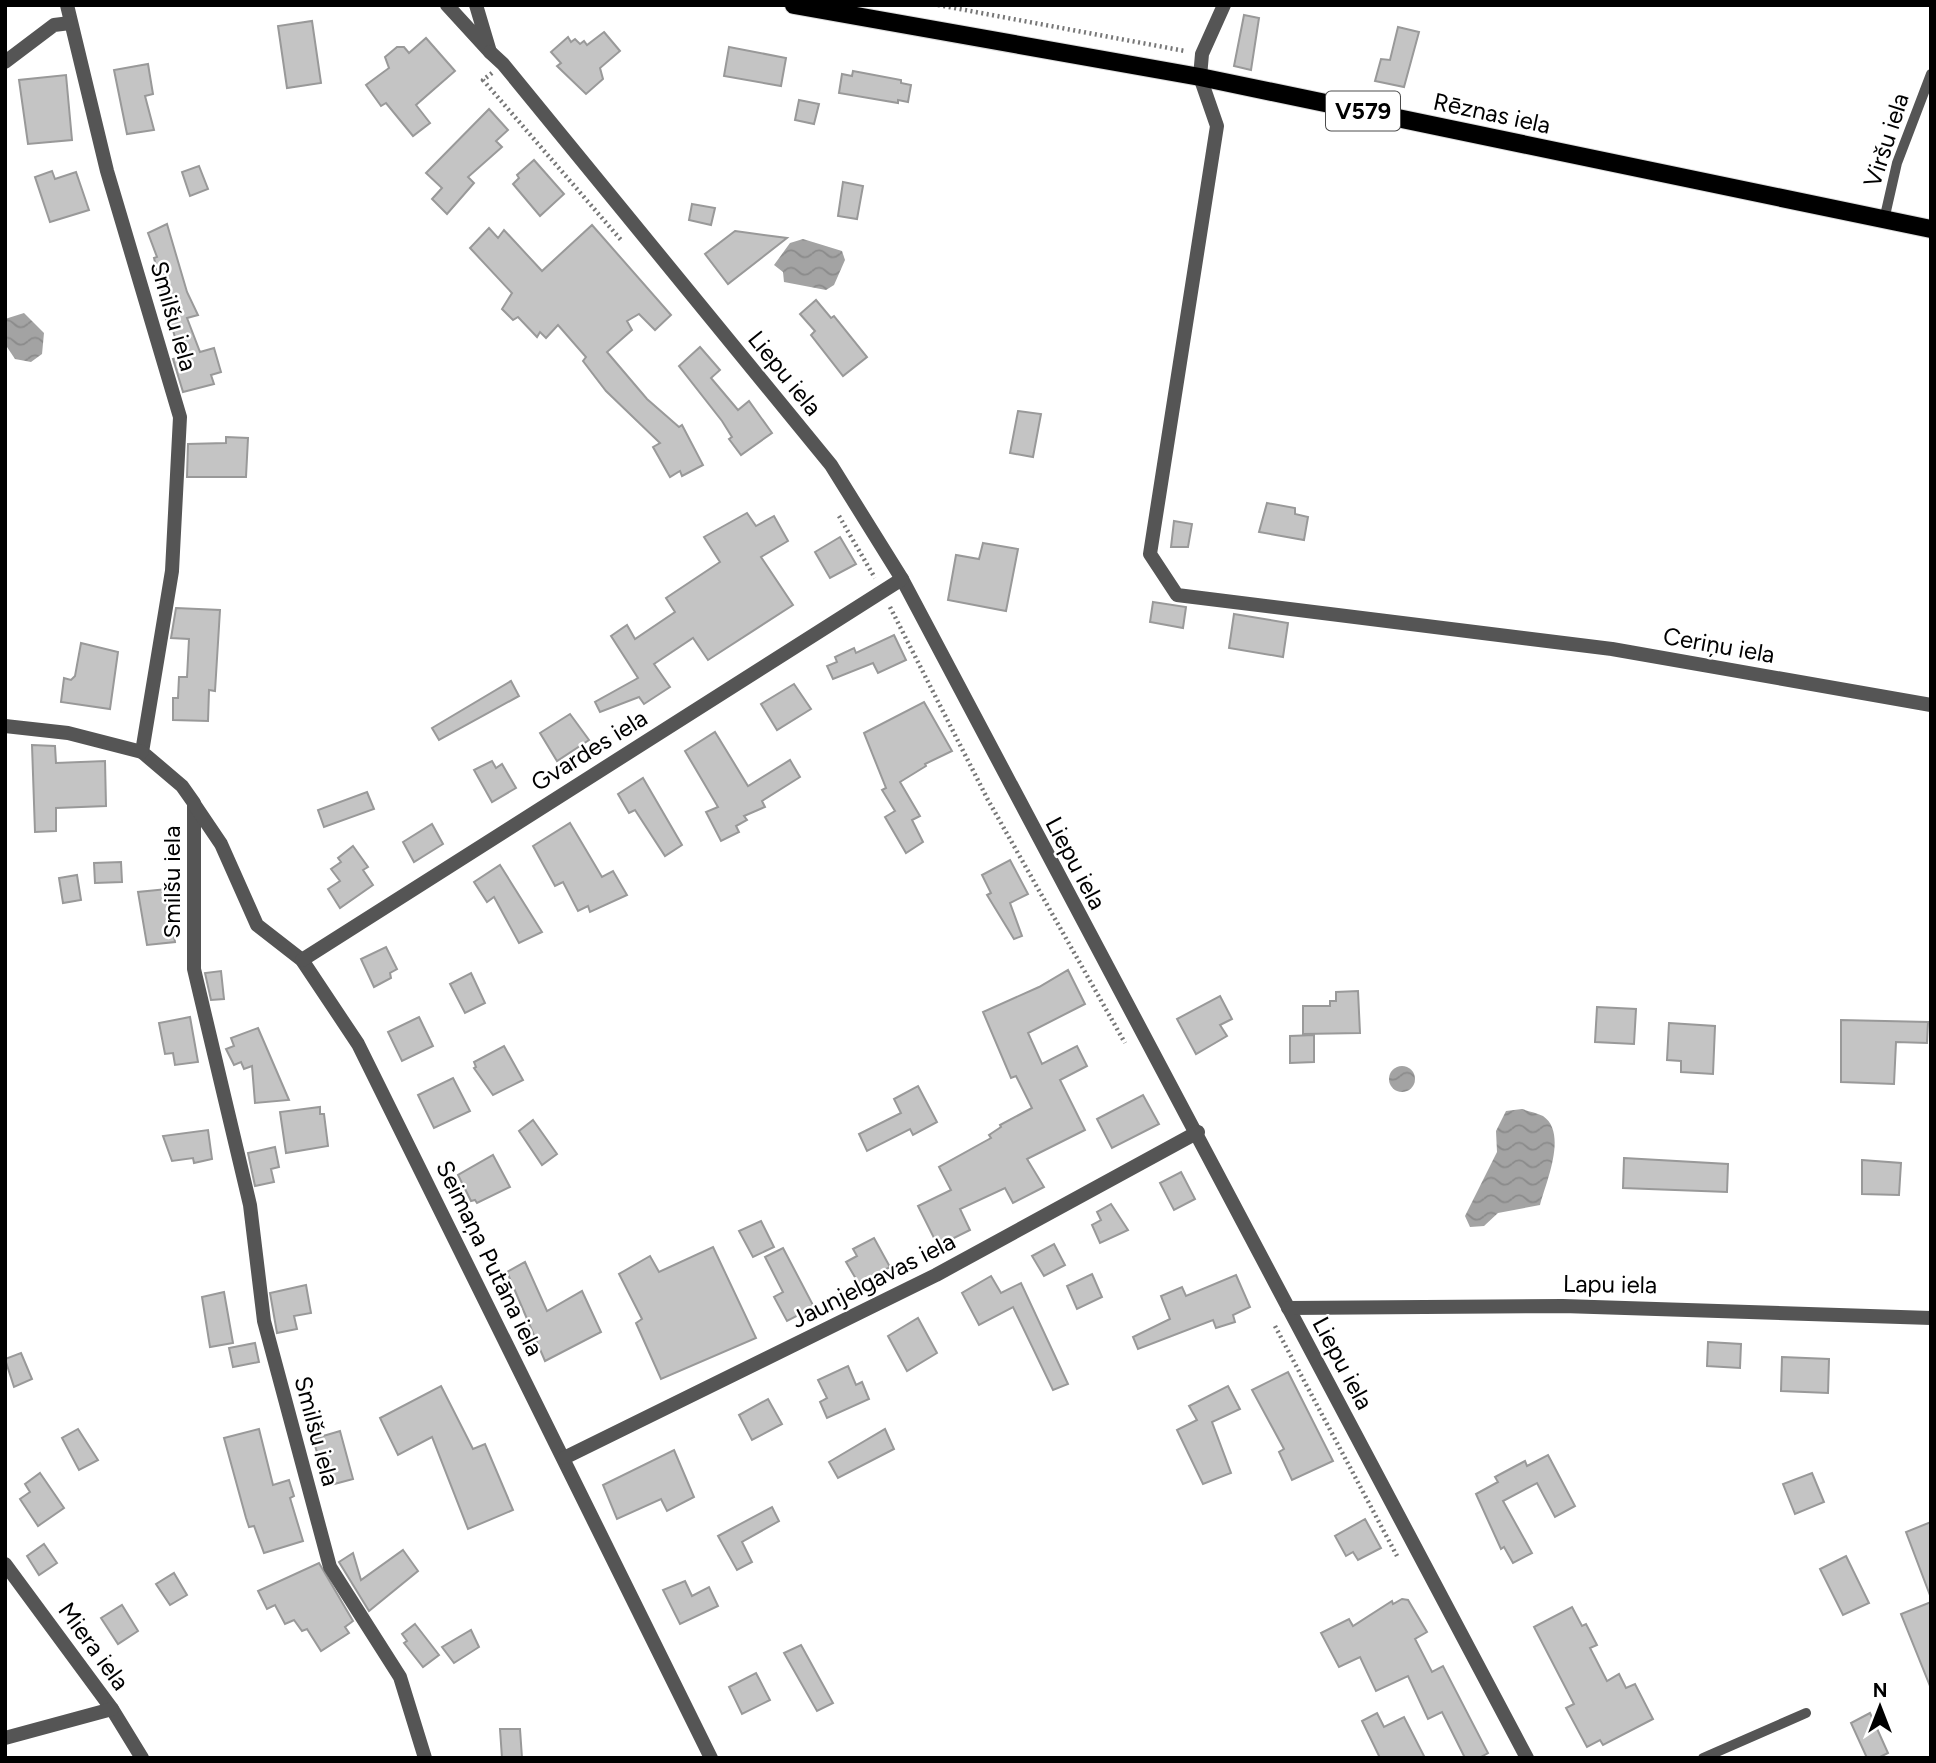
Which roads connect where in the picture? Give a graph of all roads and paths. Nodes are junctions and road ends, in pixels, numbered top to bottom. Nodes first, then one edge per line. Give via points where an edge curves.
1 (67, 5) edge
2 (447, 5) edge
3 (475, 5) edge
4 (794, 5) edge
5 (938, 5) edge
6 (1224, 5) edge
7 (70, 23) junction
8 (490, 52) junction
9 (1202, 54) junction
10 (5, 62) edge
11 (503, 65) junction
12 (1931, 74) edge
13 (1200, 77) junction
14 (1884, 220) junction
15 (1931, 229) edge
16 (626, 247) dead end
17 (833, 507) dead end
18 (902, 579) junction
19 (882, 591) junction
20 (1931, 705) edge
21 (5, 726) edge
22 (142, 752) junction
23 (194, 803) junction
24 (302, 960) junction
25 (1129, 1050) dead end
26 (1198, 1132) junction
27 (1288, 1308) junction
28 (1931, 1318) edge
29 (1273, 1323) dead end
30 (564, 1458) junction
31 (1401, 1563) dead end
32 (5, 1564) edge
33 (112, 1709) junction
34 (1806, 1713) dead end
35 (5, 1738) edge
36 (142, 1758) edge
37 (425, 1758) edge
38 (711, 1758) edge
39 (1527, 1758) edge
40 (1703, 1758) edge

1 - 7 street, Smilšu iela
2 - 8 street, Liepu iela
3 - 8 street, Liepu iela
4 - 13 main road, Rēznas iela / V579
5 - 9 path
6 - 9 street
7 - 10 street via 54,25
7 - 22 street, Smilšu iela via 107,171 180,417 172,571
8 - 11 street, Liepu iela
9 - 13 street
11 - 16 path via 483,80
11 - 18 street, Liepu iela via 831,465
12 - 14 lane, Viršu iela via 1897,163
13 - 14 main road, Rēznas iela / V579
13 - 20 street, Ceriņu iela via 1217,126 1150,554 1177,595 1612,649
14 - 15 main road, Rēznas iela / V579
17 - 19 path
18 - 19 street, Gvardes iela
18 - 26 street, Liepu iela via 1122,998
19 - 24 street, Gvardes iela
19 - 25 path via 988,800
21 - 22 street via 68,733
22 - 23 street, Smilšu iela via 182,786
23 - 24 street, Seimaņa Putāna iela via 221,844 257,925
23 - 37 street, Smilšu iela via 194,969 250,1205 264,1321 330,1567 400,1677
24 - 30 street, Seimaņa Putāna iela via 358,1044
26 - 27 street, Liepu iela
26 - 30 street, Jaunjelgavas iela via 936,1275
27 - 28 street, Lapu iela via 1576,1306
27 - 39 street, Liepu iela
29 - 31 path
30 - 38 street, Seimaņa Putāna iela
32 - 33 street, Miera iela
33 - 35 street
33 - 36 street, Miera iela
34 - 40 lane

